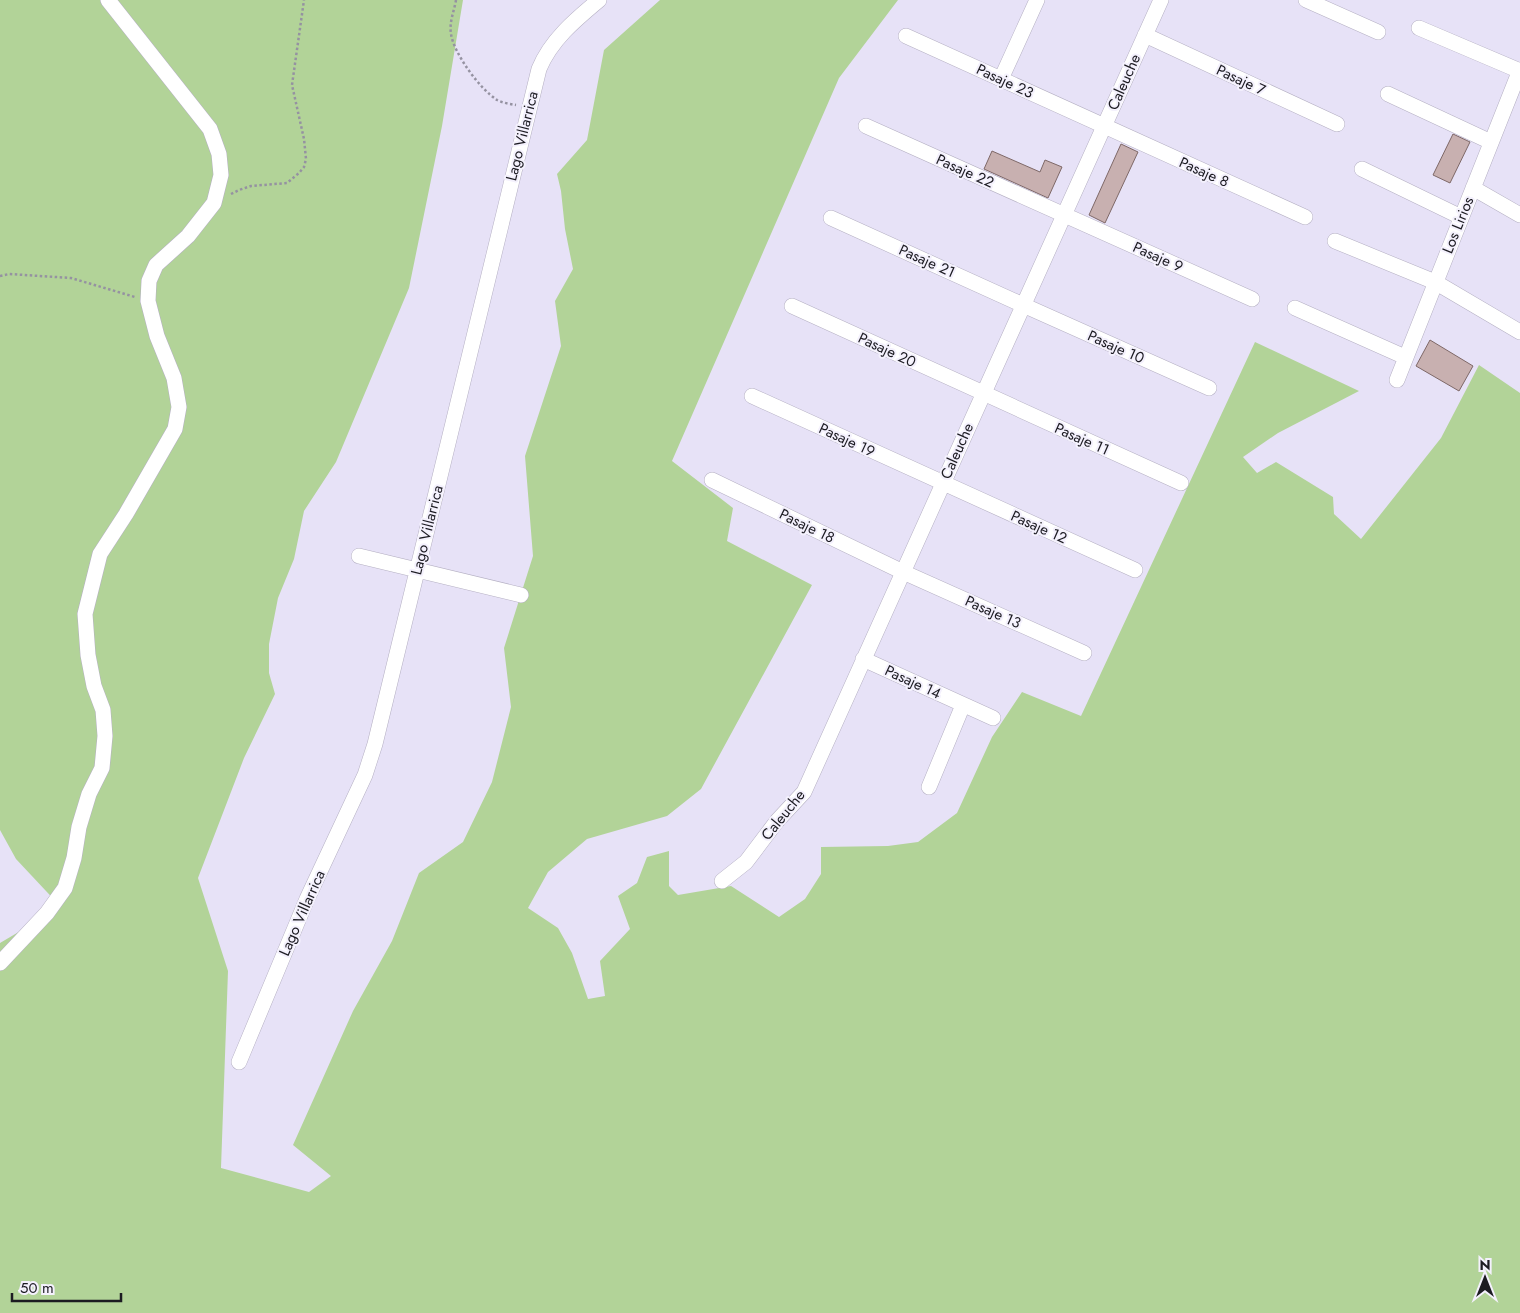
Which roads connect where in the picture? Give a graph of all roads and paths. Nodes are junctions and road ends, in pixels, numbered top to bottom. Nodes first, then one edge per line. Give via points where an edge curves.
1 (108, 0) edge
2 (304, 0) edge
3 (456, 0) edge
4 (599, 0) edge
5 (1037, 0) edge
6 (1160, 0) edge
7 (1306, 0) edge
8 (1419, 28) dead end
9 (1378, 32) dead end
10 (1145, 35) junction
11 (906, 36) dead end
12 (1520, 71) edge
13 (1001, 79) junction
14 (1516, 90) edge
15 (1388, 94) dead end
16 (530, 105) junction
17 (1337, 124) dead end
18 (866, 126) dead end
19 (1104, 126) junction
20 (1491, 142) junction
21 (1362, 169) dead end
22 (1473, 188) junction
23 (214, 203) junction
24 (1064, 215) junction
25 (1520, 215) edge
26 (1305, 217) dead end
27 (1462, 217) junction
28 (831, 218) dead end
29 (1335, 241) dead end
30 (0, 276) edge
31 (1436, 282) junction
32 (1252, 299) dead end
33 (148, 301) junction
34 (1023, 305) junction
35 (792, 306) dead end
36 (1295, 308) dead end
37 (1520, 332) edge
38 (1406, 357) junction
39 (1396, 380) dead end
40 (1209, 388) dead end
41 (983, 394) junction
42 (752, 396) dead end
43 (712, 480) dead end
44 (1182, 483) dead end
45 (942, 484) junction
46 (359, 556) dead end
47 (417, 570) junction
48 (1135, 570) dead end
49 (903, 572) junction
50 (522, 595) dead end
51 (1084, 653) dead end
52 (864, 659) junction
53 (963, 705) junction
54 (993, 718) dead end
55 (929, 787) dead end
56 (722, 881) dead end
57 (0, 964) edge
58 (239, 1062) dead end

1 - 23 street via 210,129 219,154 221,175
2 - 23 path via 292,85 304,139 304,167 287,183 251,186
3 - 16 path via 451,35 473,76 499,101
4 - 16 street, Lago Villarrica via 550,46 538,69
5 - 13 street
6 - 10 street, Caleuche
7 - 9 street
8 - 12 street
10 - 17 street, Pasaje 7
10 - 19 street, Caleuche
11 - 13 street, Pasaje 23
12 - 14 street, Los Lirios
13 - 19 street, Pasaje 23
14 - 20 street, Los Lirios
15 - 20 street
16 - 47 street, Lago Villarrica
18 - 24 street, Pasaje 22
19 - 24 street, Caleuche
19 - 26 street, Pasaje 8
20 - 22 street, Los Lirios
21 - 27 street
22 - 25 street
22 - 27 street, Los Lirios
23 - 33 street via 188,236 156,265 149,281
24 - 32 street, Pasaje 9
24 - 34 street, Caleuche
27 - 31 street, Los Lirios
28 - 34 street, Pasaje 21
29 - 31 street
30 - 33 path via 71,278
31 - 37 street
31 - 38 street, Los Lirios
33 - 57 street via 157,336 174,378 179,407 175,429 100,554 85,614 88,655 103,710 102,768 78,827 74,858 65,888 47,913
34 - 40 street, Pasaje 10
34 - 41 street, Caleuche
35 - 41 street, Pasaje 20
36 - 38 street
38 - 39 street, Los Lirios
41 - 44 street, Pasaje 11
41 - 45 street, Caleuche
42 - 45 street, Pasaje 19
43 - 49 street, Pasaje 18
45 - 48 street, Pasaje 12
45 - 49 street, Caleuche
46 - 47 street
47 - 50 street
47 - 58 street, Lago Villarrica via 365,774 307,899
49 - 51 street, Pasaje 13
49 - 52 street, Caleuche
52 - 53 street, Pasaje 14
52 - 56 street, Caleuche via 804,792 746,862
53 - 54 street, Pasaje 14
53 - 55 street

